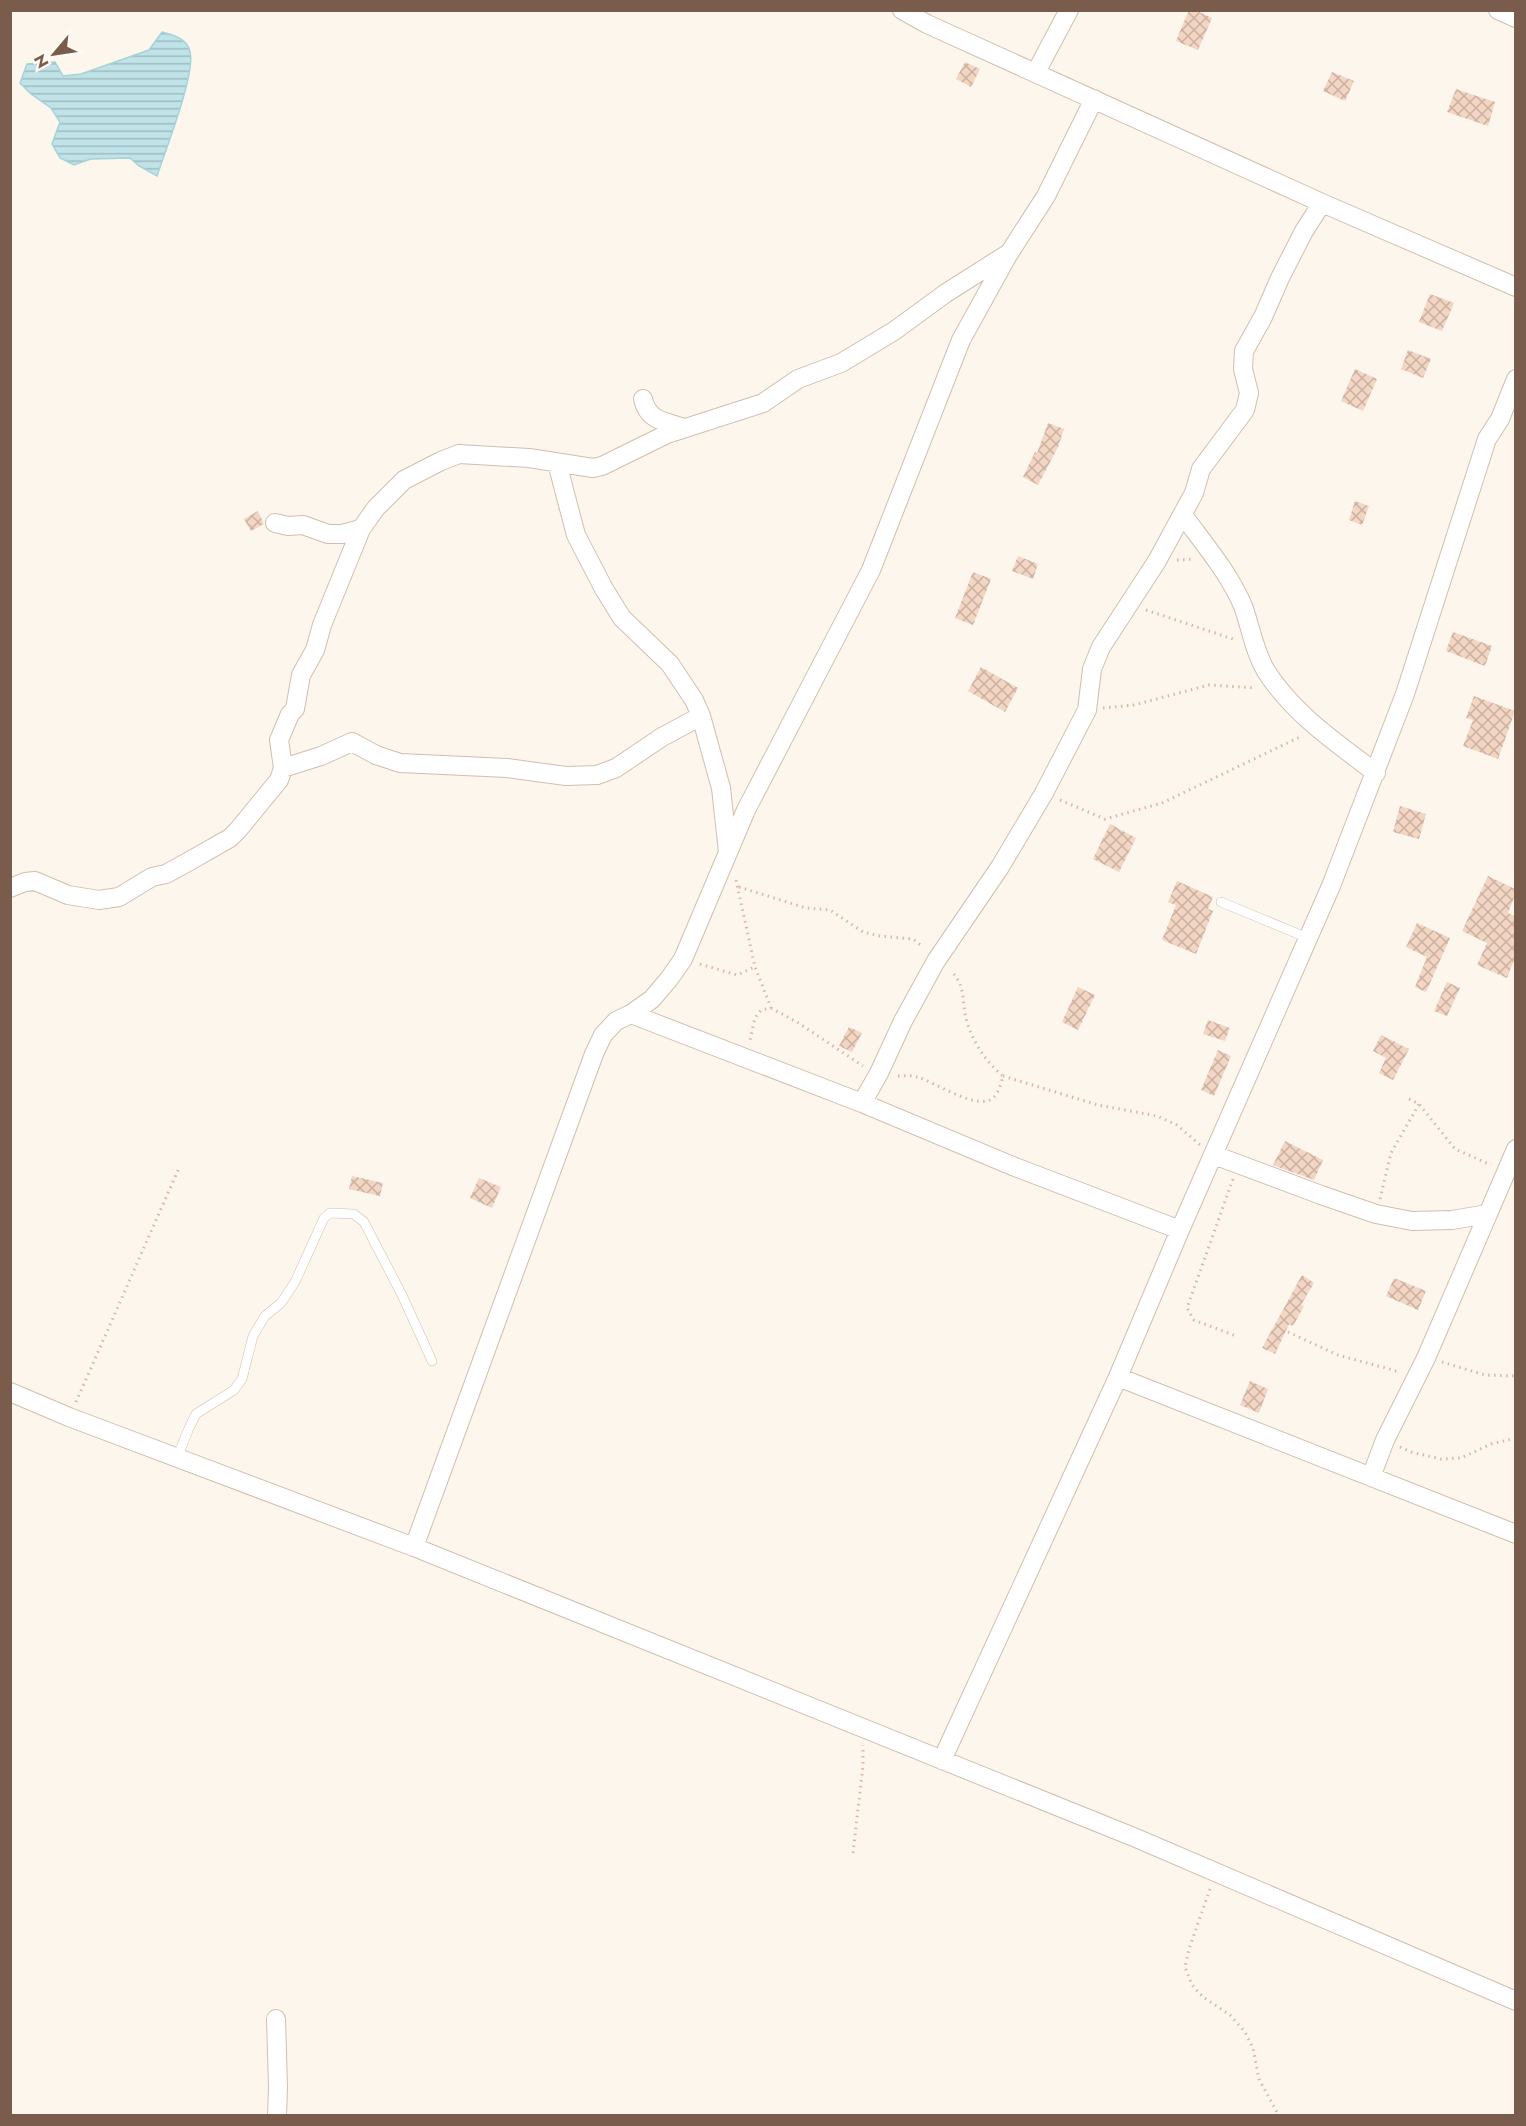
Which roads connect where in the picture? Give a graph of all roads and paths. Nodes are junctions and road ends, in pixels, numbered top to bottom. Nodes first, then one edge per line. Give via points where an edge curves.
1 (902, 10) edge
2 (1069, 10) edge
3 (1498, 10) edge
4 (1515, 18) edge
5 (1036, 72) junction
6 (1094, 99) junction
7 (1322, 203) junction
8 (1008, 255) junction
9 (1515, 287) edge
10 (1515, 379) edge
11 (643, 399) dead end
12 (1508, 420) edge
13 (684, 428) junction
14 (557, 463) junction
15 (1183, 515) junction
16 (275, 524) dead end
17 (361, 529) junction
18 (1214, 558) junction
19 (1157, 561) junction
20 (1128, 604) junction
21 (1255, 646) junction
22 (1283, 692) junction
23 (1087, 710) junction
24 (701, 716) junction
25 (1317, 729) junction
26 (283, 768) junction
27 (1376, 773) junction
28 (1044, 793) junction
29 (728, 854) junction
30 (739, 887) junction
31 (10, 888) edge
32 (1221, 902) dead end
33 (1308, 938) junction
34 (683, 959) junction
35 (936, 962) junction
36 (755, 967) junction
37 (632, 1014) junction
38 (744, 1059) junction
39 (1003, 1076) junction
40 (994, 1098) dead end
41 (1409, 1098) dead end
42 (861, 1103) junction
43 (1419, 1104) junction
44 (1515, 1149) edge
45 (1214, 1155) junction
46 (1238, 1164) junction
47 (179, 1168) dead end
48 (1505, 1172) junction
49 (1376, 1214) junction
50 (1488, 1214) junction
51 (1180, 1230) junction
52 (1288, 1332) dead end
53 (1236, 1336) dead end
54 (1426, 1358) junction
55 (432, 1361) dead end
56 (1515, 1376) edge
57 (1118, 1377) junction
58 (1417, 1377) junction
59 (10, 1392) edge
60 (69, 1417) junction
61 (1515, 1438) edge
62 (1386, 1440) junction
63 (177, 1458) junction
64 (1371, 1477) junction
65 (1515, 1534) edge
66 (414, 1547) junction
67 (864, 1728) junction
68 (942, 1760) junction
69 (853, 1853) dead end
70 (1215, 1873) junction
71 (1515, 2001) edge
72 (276, 2019) dead end
73 (277, 2115) edge
74 (1279, 2115) edge

1 - 5 street
2 - 5 street
3 - 4 street
5 - 6 street
6 - 7 street
6 - 8 street via 1046,195
7 - 9 street
7 - 15 street via 1244,351 1243,369 1249,393 1245,410 1200,470
8 - 13 street via 841,363 798,379 762,403
8 - 29 street via 961,340 871,570 746,810
10 - 12 street
11 - 13 street via 649,414
12 - 27 street via 1487,439
13 - 14 street via 602,466
14 - 17 street via 473,454 451,456 404,480
14 - 24 street via 576,535 604,589 622,618 670,664
15 - 18 street
15 - 19 street
16 - 17 street via 303,525 328,534
17 - 26 street via 315,650 301,675 295,709 279,740
18 - 19 path
18 - 21 street via 1243,607
19 - 20 street
20 - 21 path
20 - 23 street via 1096,658
21 - 22 street
22 - 23 path via 1209,685 1134,705
22 - 25 street
23 - 28 street
24 - 26 street via 616,768 597,775 400,763 352,742
24 - 29 street via 721,788
25 - 27 street
25 - 28 path via 1162,803 1105,819
26 - 31 street via 279,780 230,838 118,897 99,900 68,895 35,881
27 - 33 street
28 - 35 street
29 - 30 path
29 - 34 street
30 - 35 path via 806,909 830,910 863,932 913,939
30 - 36 path
32 - 33 lane
33 - 45 street
34 - 36 path via 737,975
34 - 37 street via 652,999
35 - 39 path via 958,978 968,1024 989,1064
35 - 42 street
36 - 38 path via 771,1008 761,1010 755,1018
37 - 38 street
37 - 66 street via 616,1021 603,1035 594,1054
38 - 42 street
39 - 40 path
39 - 45 path via 1098,1105 1157,1116 1177,1125
41 - 43 path
42 - 51 street
43 - 48 path via 1455,1149
43 - 49 path via 1391,1153
44 - 48 street
45 - 46 street
45 - 51 street
46 - 49 street
46 - 53 path via 1187,1308 1194,1320
47 - 60 path
48 - 50 street
49 - 50 street via 1412,1221
50 - 54 street
51 - 57 street
52 - 58 path via 1338,1355
54 - 56 path via 1485,1375
54 - 58 street
55 - 63 lane via 364,1222 354,1214 330,1213 324,1218 295,1282 253,1336 242,1379 234,1390 196,1414
57 - 64 street
57 - 68 street
58 - 62 street
59 - 60 street
60 - 63 street
61 - 62 path via 1461,1458 1441,1459 1411,1452
62 - 64 street
63 - 66 street
64 - 65 street
66 - 67 street
67 - 68 street
67 - 69 path
68 - 70 street
70 - 71 street
70 - 74 path via 1185,1967 1192,1985 1203,1997 1230,2015 1245,2032 1253,2048 1259,2079
72 - 73 street

